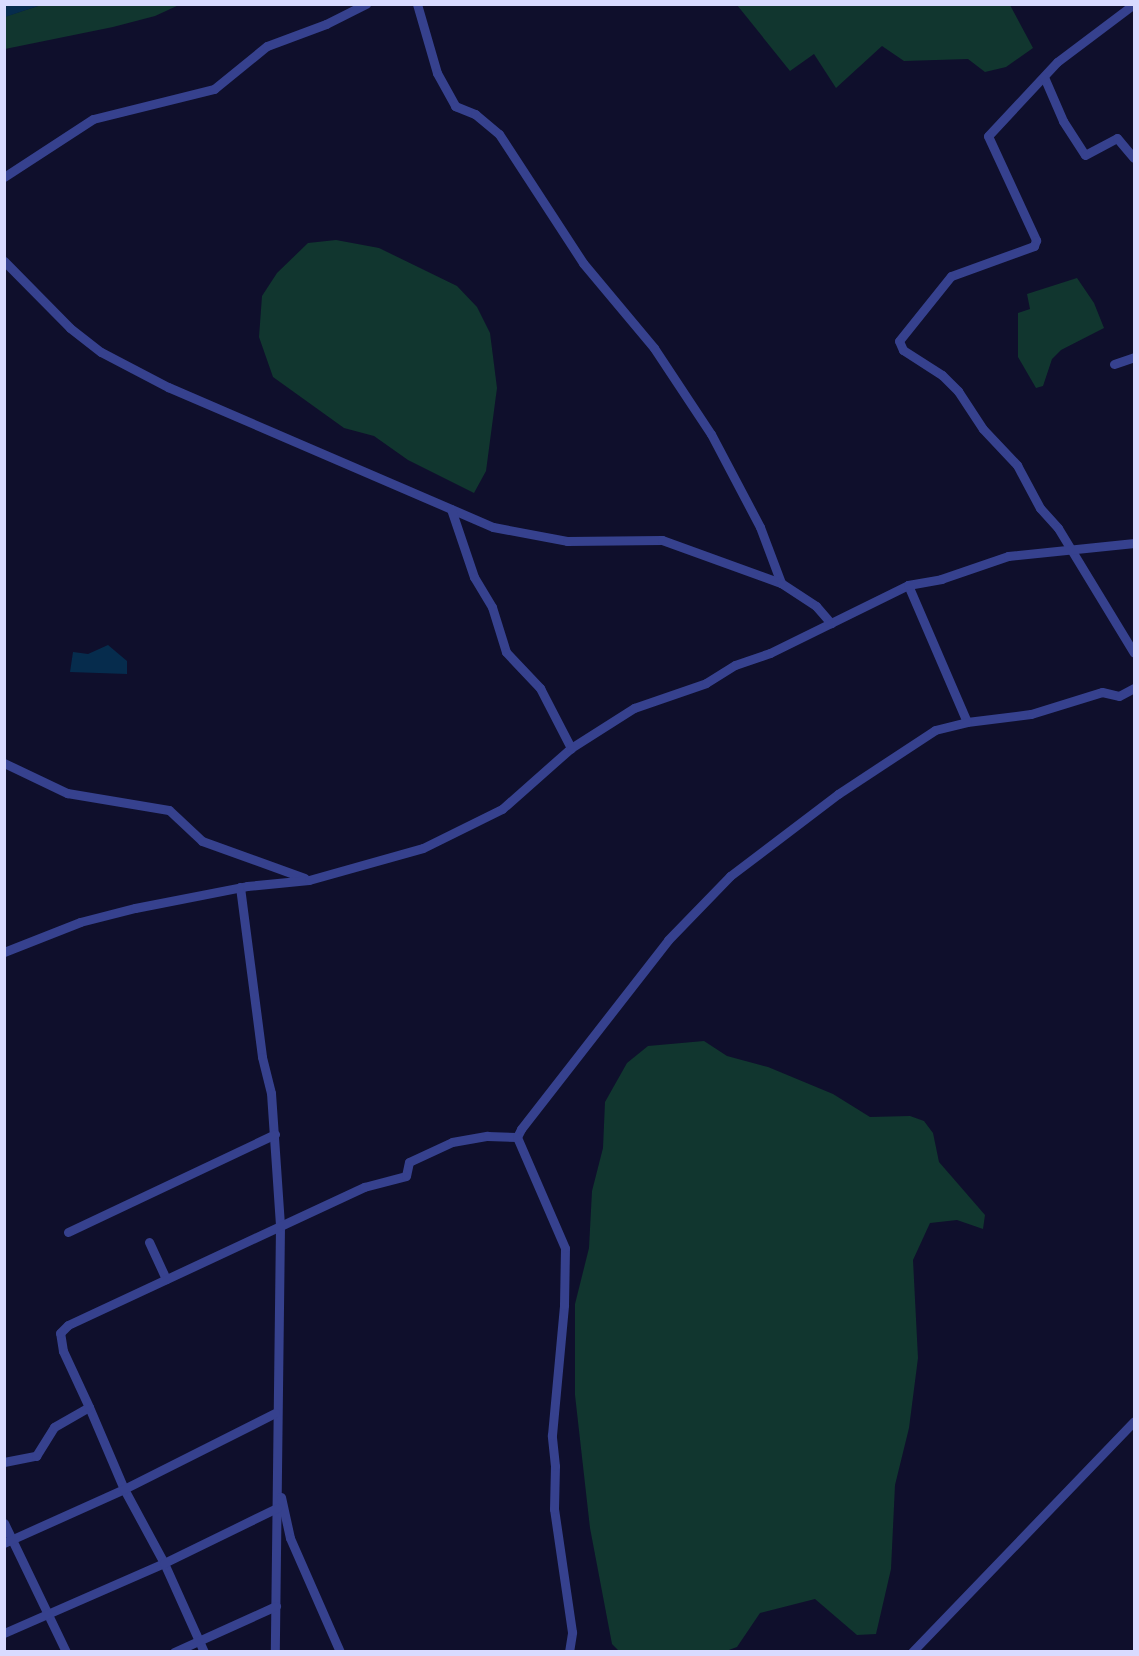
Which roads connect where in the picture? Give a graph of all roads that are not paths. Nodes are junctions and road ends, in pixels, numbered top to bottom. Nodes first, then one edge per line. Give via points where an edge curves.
1 (366, 4) edge
2 (417, 4) edge
3 (1134, 4) edge
4 (1044, 77) junction
5 (1134, 158) edge
6 (4, 177) edge
7 (4, 261) edge
8 (1134, 357) edge
9 (1114, 364) dead end
10 (451, 509) junction
11 (1134, 543) edge
12 (1071, 552) junction
13 (780, 583) junction
14 (908, 585) junction
15 (831, 623) junction
16 (1134, 653) edge
17 (1134, 687) edge
18 (967, 722) junction
19 (571, 748) junction
20 (4, 764) edge
21 (309, 880) junction
22 (240, 887) junction
23 (4, 952) edge
24 (275, 1134) junction
25 (517, 1137) junction
26 (280, 1226) junction
27 (68, 1232) dead end
28 (148, 1242) dead end
29 (166, 1278) junction
30 (89, 1407) junction
31 (275, 1413) junction
32 (1134, 1420) edge
33 (4, 1462) edge
34 (276, 1480) junction
35 (124, 1489) junction
36 (277, 1508) junction
37 (4, 1523) edge
38 (8, 1541) edge
39 (164, 1563) junction
40 (276, 1606) junction
41 (48, 1613) junction
42 (4, 1633) edge
43 (199, 1639) junction
44 (273, 1651) edge
45 (66, 1652) edge
46 (174, 1652) edge
47 (204, 1652) edge
48 (340, 1652) edge
49 (569, 1652) edge
50 (912, 1652) edge

1 - 6 street via 267,46 214,89 93,119
2 - 13 street via 437,73 455,106 475,114 499,134 582,263 654,348 711,434 760,526
3 - 4 street
4 - 5 street via 1063,121 1084,155 1118,138
4 - 12 street via 988,135 1036,240 1034,246 951,276 899,341 903,350 942,375 958,391 983,429 1017,465
7 - 10 street via 70,328 101,352 168,387
8 - 9 street
10 - 13 street via 493,527 567,541 662,540
10 - 19 street via 474,577 492,607 506,652 540,688
11 - 12 street
12 - 14 street via 1008,556 941,579
12 - 16 street
13 - 15 street via 816,606
14 - 15 street
14 - 18 street
15 - 19 street via 735,665 706,683 634,708
17 - 18 street via 1119,696 1102,692 1040,712
18 - 25 street via 925,736 838,794 730,876 668,940
19 - 21 street via 502,809 423,848
20 - 21 street via 68,793 168,810 202,841
21 - 22 street
22 - 23 street via 80,922
22 - 24 street
24 - 26 street
24 - 27 street
25 - 26 street via 487,1136 452,1142 409,1162 406,1176 364,1187
25 - 49 street via 565,1248 552,1436 554,1509 572,1632
26 - 29 street
26 - 31 street
28 - 29 street
29 - 30 street via 68,1325 60,1333 63,1351
30 - 33 street via 54,1426 36,1456
30 - 35 street
31 - 34 street
31 - 35 street
32 - 50 street
34 - 36 street
34 - 48 street via 290,1539
35 - 38 street
35 - 39 street
36 - 39 street
36 - 40 street
37 - 38 street
38 - 41 street
39 - 41 street
39 - 43 street
40 - 43 street
40 - 44 street
41 - 42 street
41 - 45 street
43 - 46 street
43 - 47 street

